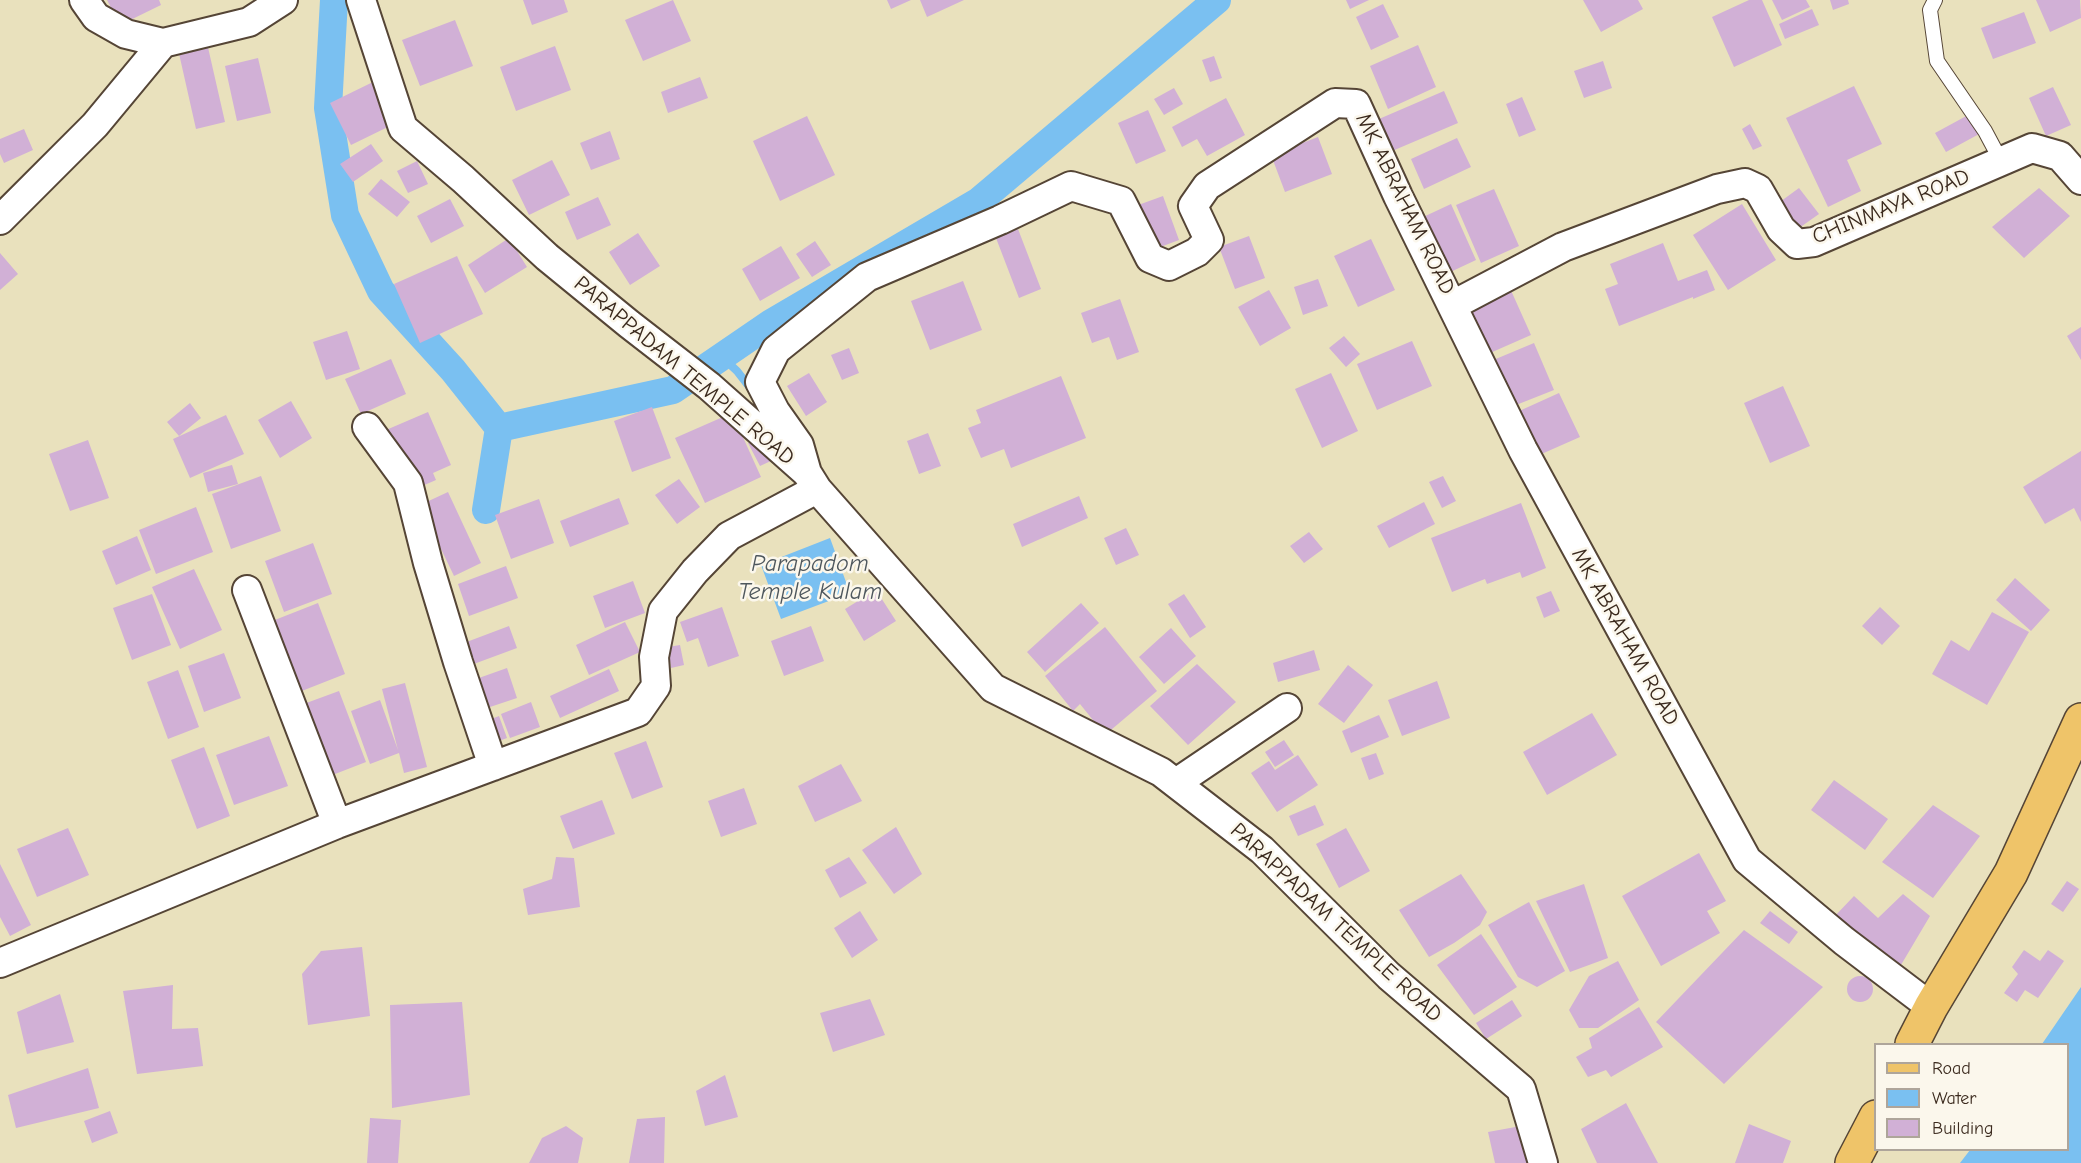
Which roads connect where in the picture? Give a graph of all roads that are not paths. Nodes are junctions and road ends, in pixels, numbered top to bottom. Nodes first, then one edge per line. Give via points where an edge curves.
1 (84, 0) edge
2 (282, 0) edge
3 (361, 0) edge
4 (1935, 0) edge
5 (163, 43) junction
6 (2001, 161) junction
7 (2081, 180) edge
8 (0, 220) edge
9 (1453, 305) junction
10 (367, 428) dead end
11 (812, 481) junction
12 (247, 590) dead end
13 (1287, 708) dead end
14 (2081, 720) edge
15 (493, 766) junction
16 (1176, 783) junction
17 (337, 824) junction
18 (0, 963) edge
19 (1931, 1007) junction
20 (1913, 1043) edge
21 (1874, 1119) edge
22 (1543, 1163) edge
23 (1852, 1163) edge

1 - 5 street via 96,16 126,34
2 - 5 street via 249,22
3 - 11 street, PARAPPADAM TEMPLE ROAD via 403,128 547,257 709,386
4 - 6 lane via 1930,10 1937,61
5 - 8 street via 95,125
6 - 7 street, CHINMAYA ROAD via 2032,148 2060,156
6 - 9 street, CHINMAYA ROAD via 1814,242 1797,244 1781,229 1758,189 1745,183 1718,189 1563,247
9 - 11 street, MK ABRAHAM ROAD via 1356,104 1335,103 1207,186 1193,206 1209,240 1197,252 1169,266 1150,258 1121,201 1071,186 867,277 776,350 759,382 799,445
9 - 19 street, MK ABRAHAM ROAD via 1523,450 1747,860
10 - 15 street via 408,483 432,574
11 - 15 street via 729,536 663,610 654,657 656,686 638,712
11 - 16 street, PARAPPADAM TEMPLE ROAD via 993,688
12 - 17 street
13 - 16 street
14 - 19 main road via 2012,873
15 - 17 street
16 - 22 street, PARAPPADAM TEMPLE ROAD via 1262,850 1389,976 1521,1089
17 - 18 street
19 - 20 main road
21 - 23 main road

